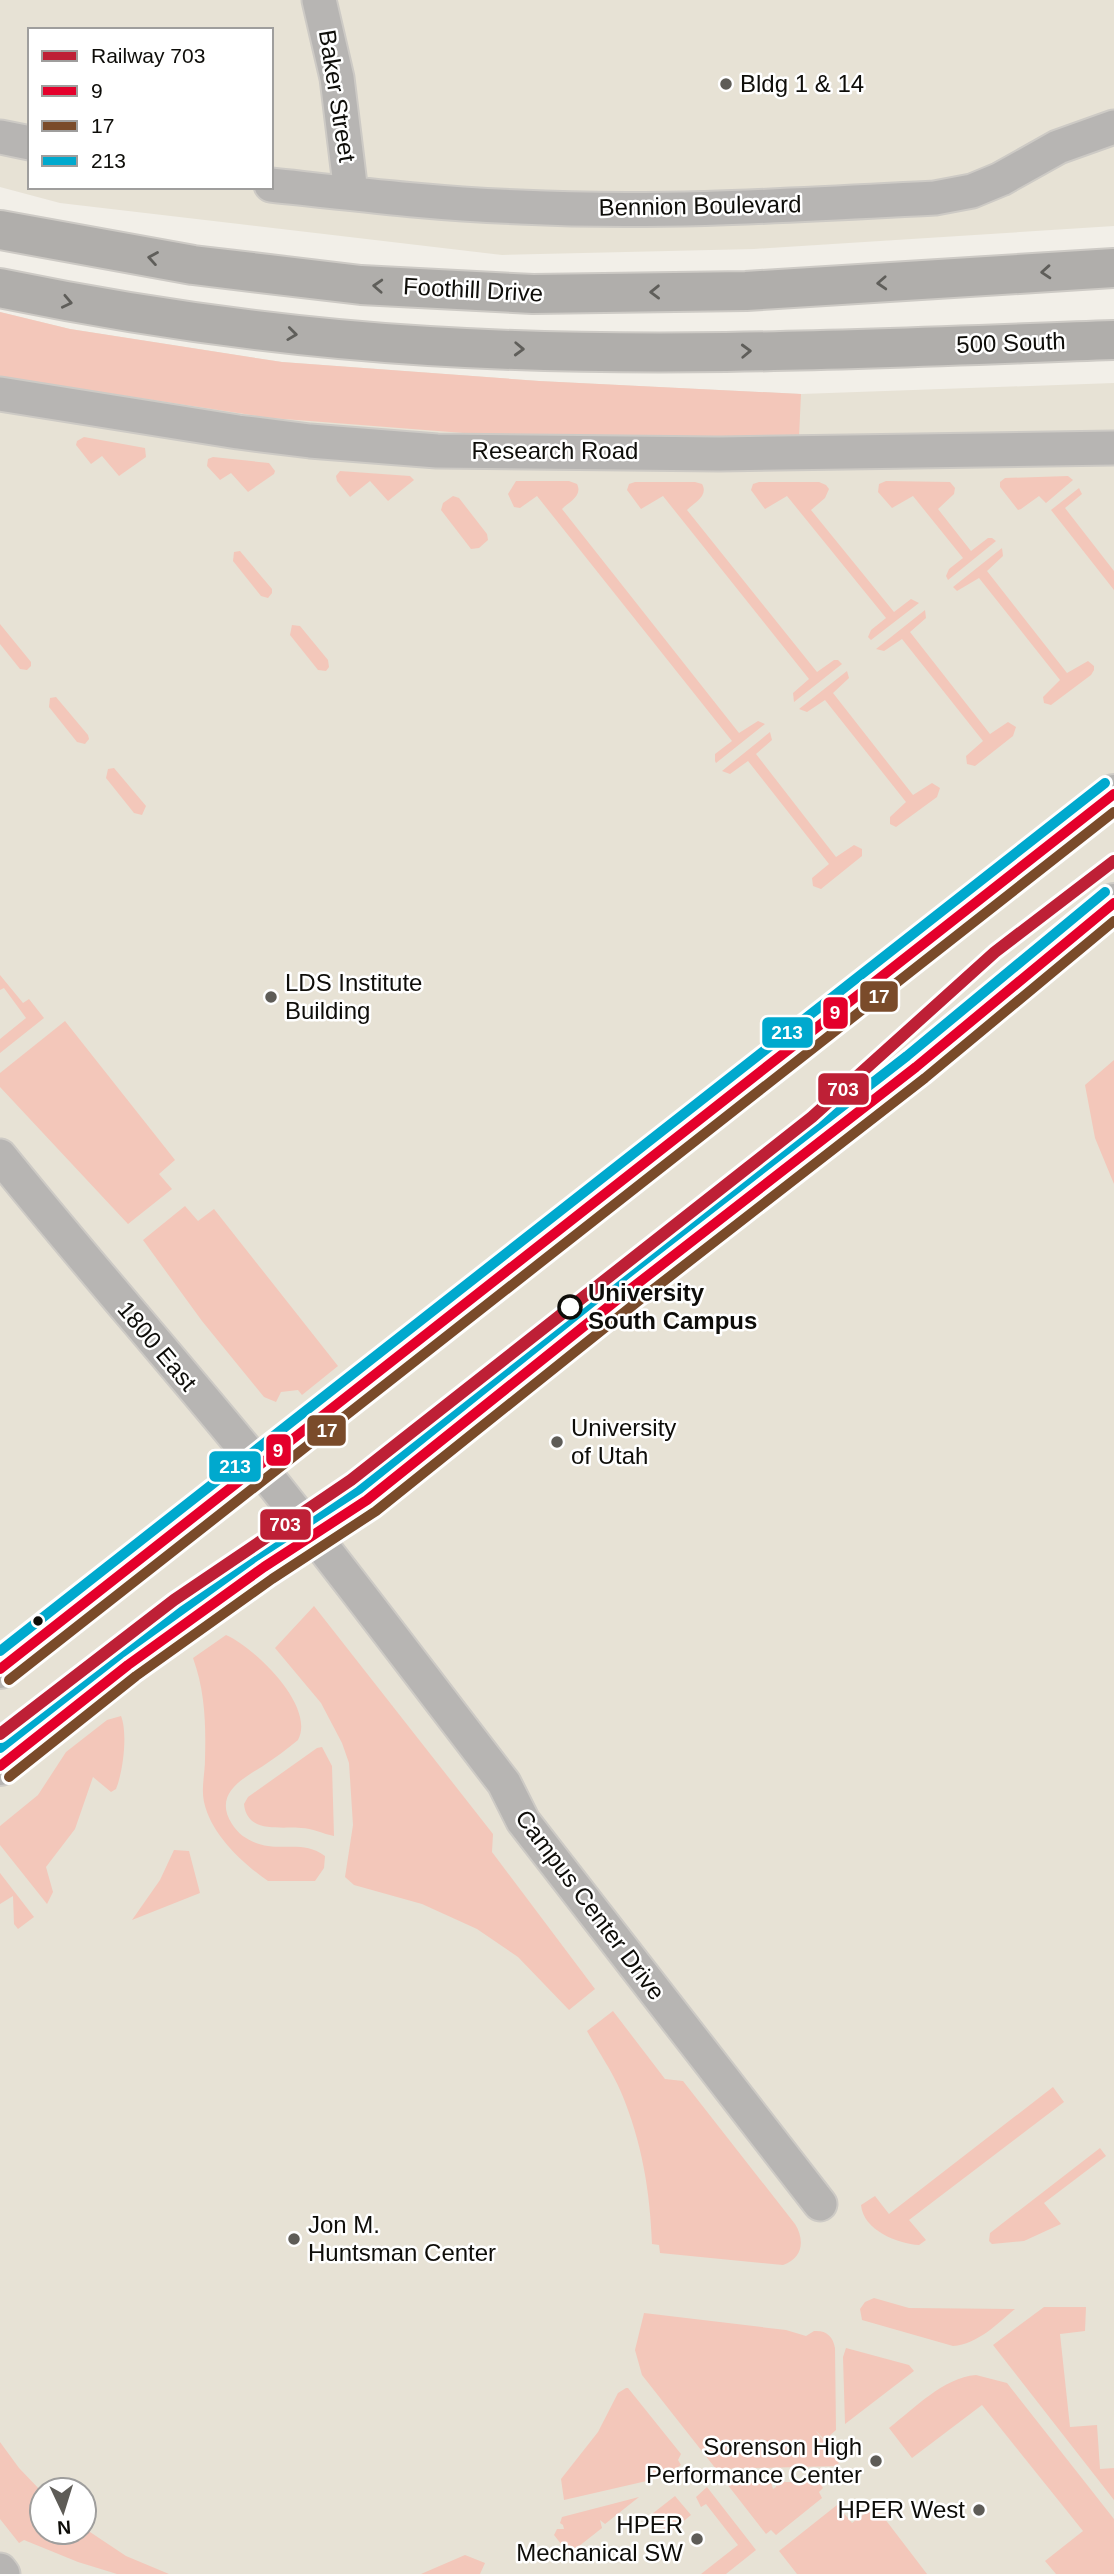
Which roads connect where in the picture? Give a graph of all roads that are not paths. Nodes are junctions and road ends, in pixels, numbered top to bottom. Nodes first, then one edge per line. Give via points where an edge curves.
1 (319, 0) edge
2 (1114, 127) edge
3 (0, 137) edge
4 (28, 143) edge
5 (273, 185) edge
6 (351, 194) junction
7 (0, 230) edge
8 (1114, 268) edge
9 (0, 288) edge
10 (1114, 340) edge
11 (0, 394) edge
12 (1114, 448) edge
13 (1114, 794) edge
14 (1114, 904) edge
15 (0, 1156) edge
16 (259, 1467) junction
17 (313, 1536) junction
18 (0, 1669) edge
19 (0, 1766) edge
20 (820, 2204) dead end
21 (0, 2570) edge
22 (3, 2574) edge

1 - 6 street, Baker Street via 337,78
2 - 6 street, Bennion Boulevard via 1058,147 972,191 935,198 644,209 521,208
3 - 4 street
5 - 6 street, Bennion Boulevard
8 -> 7 main road, Foothill Drive via 746,290 533,294 361,285 193,265
9 -> 10 main road, 500 South via 196,322 429,346 702,352
11 - 12 street, Research Road via 238,432 437,451 719,454
13 - 16 street
14 - 17 street via 916,1067 367,1500
15 - 16 street, 1800 East
16 - 17 street, 1800 East
16 - 18 street
17 - 19 street via 128,1665
17 - 20 street, Campus Center Drive via 504,1783 523,1821
21 - 22 street

